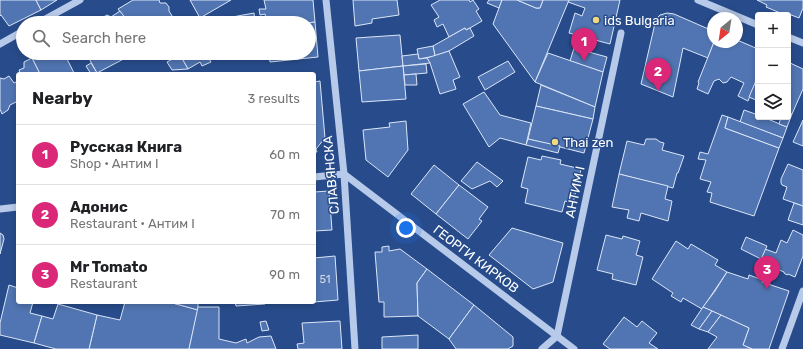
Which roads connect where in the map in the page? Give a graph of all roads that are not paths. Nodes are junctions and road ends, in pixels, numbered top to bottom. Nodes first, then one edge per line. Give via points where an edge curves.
1 (80, 0) edge
2 (326, 0) edge
3 (698, 0) edge
4 (51, 16) edge
5 (755, 24) edge
6 (621, 33) dead end
7 (16, 35) edge
8 (791, 38) edge
9 (803, 43) edge
10 (0, 44) edge
11 (344, 174) junction
12 (316, 177) edge
13 (16, 207) edge
14 (0, 209) edge
15 (803, 291) edge
16 (557, 336) junction
17 (355, 349) edge
18 (542, 349) edge
19 (574, 349) edge
20 (782, 349) edge

1 - 4 street
2 - 11 street, СЛАВЯНСКА
3 - 5 street
6 - 16 street, АНТИМ I
7 - 10 street
8 - 9 street
11 - 12 street
11 - 16 street, ГЕОРГИ КИРКОВ
11 - 17 street, СЛАВЯНСКА
13 - 14 street
15 - 20 street
16 - 18 street
16 - 19 street, ГЕОРГИ КИРКОВ

